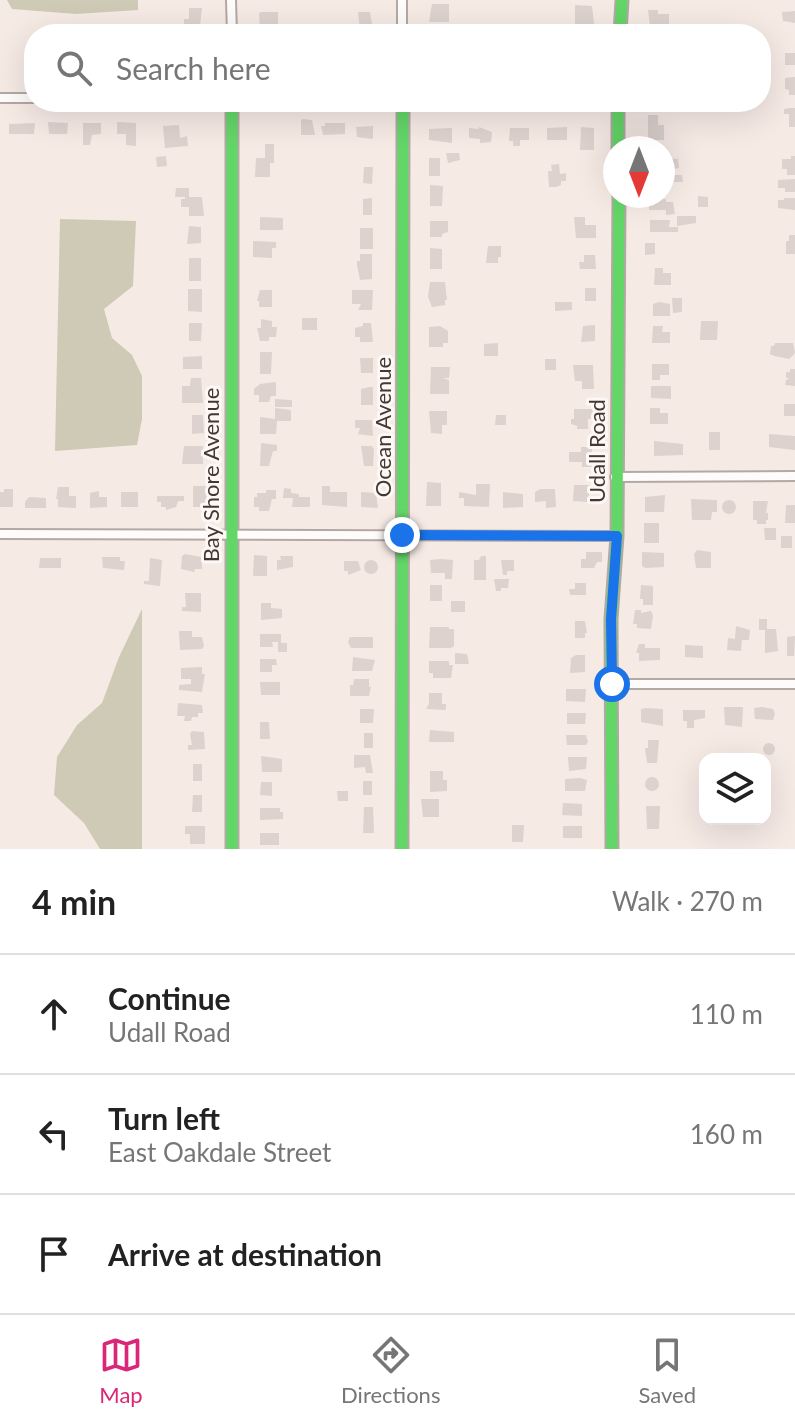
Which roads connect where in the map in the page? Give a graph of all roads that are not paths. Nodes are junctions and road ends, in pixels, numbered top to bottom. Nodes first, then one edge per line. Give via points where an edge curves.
1 (231, 0) edge
2 (402, 0) edge
3 (622, 0) edge
4 (232, 24) edge
5 (402, 24) edge
6 (621, 24) edge
7 (0, 98) edge
8 (24, 98) edge
9 (232, 112) edge
10 (403, 112) edge
11 (618, 112) edge
12 (618, 136) edge
13 (619, 208) edge
14 (795, 476) edge
15 (615, 477) junction
16 (0, 534) edge
17 (231, 534) junction
18 (402, 535) junction
19 (617, 536) junction
20 (612, 684) junction
21 (795, 684) edge
22 (232, 849) edge
23 (402, 849) edge
24 (612, 849) edge

1 - 4 street
2 - 5 street
3 - 6 street
7 - 8 street
9 - 17 street, Bay Shore Avenue
10 - 18 street, Ocean Avenue
11 - 12 street
13 - 15 street, Udall Road
14 - 15 street
15 - 19 street, Udall Road
16 - 17 street
17 - 18 street
17 - 22 street, Bay Shore Avenue
18 - 19 street
18 - 23 street, Ocean Avenue
19 - 20 street, Udall Road
20 - 21 street
20 - 24 street, Udall Road

